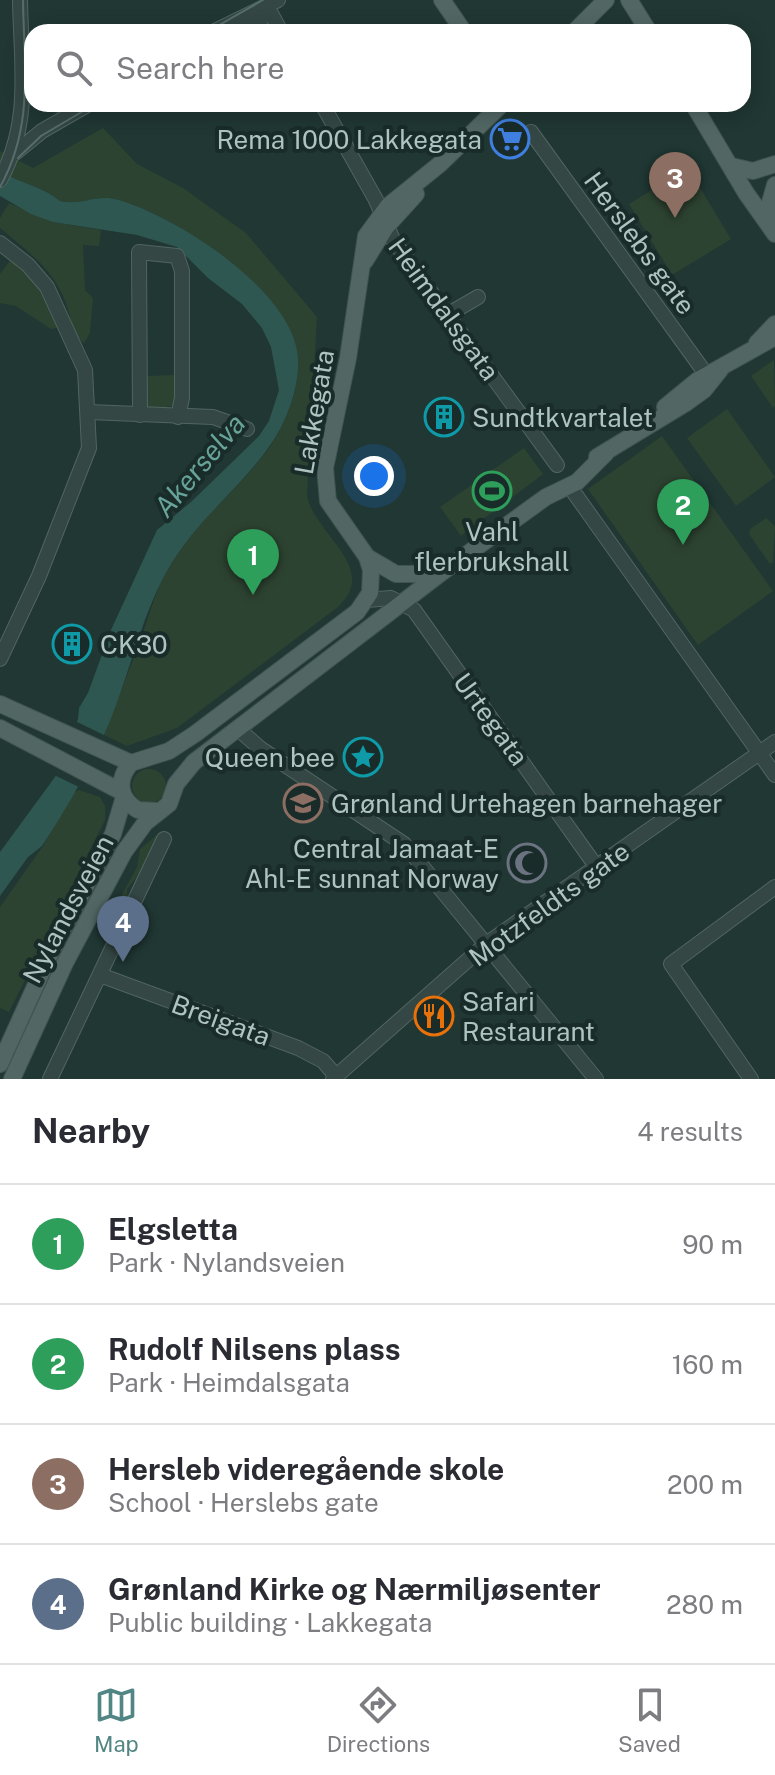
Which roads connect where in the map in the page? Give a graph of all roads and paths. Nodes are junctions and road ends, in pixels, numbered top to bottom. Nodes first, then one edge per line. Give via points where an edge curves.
1 (20, 0) edge
2 (442, 0) edge
3 (606, 0) edge
4 (629, 0) edge
5 (273, 3) edge
6 (227, 24) edge
7 (257, 24) edge
8 (279, 24) edge
9 (458, 24) edge
10 (582, 24) edge
11 (644, 24) edge
12 (22, 69) junction
13 (24, 73) edge
14 (75, 112) edge
15 (326, 112) edge
16 (494, 112) edge
17 (698, 112) edge
18 (531, 132) dead end
19 (14, 155) junction
20 (775, 164) edge
21 (731, 166) junction
22 (0, 180) edge
23 (775, 185) edge
24 (384, 220) junction
25 (773, 230) edge
26 (2, 244) edge
27 (478, 297) dead end
28 (447, 315) junction
29 (775, 324) edge
30 (775, 337) edge
31 (756, 345) junction
32 (713, 376) junction
33 (88, 412) junction
34 (140, 415) junction
35 (178, 417) junction
36 (247, 429) dead end
37 (606, 453) junction
38 (557, 465) dead end
39 (570, 487) junction
40 (546, 497) junction
41 (367, 557) junction
42 (441, 573) junction
43 (370, 592) junction
44 (403, 602) junction
45 (0, 659) edge
46 (0, 704) edge
47 (0, 728) edge
48 (237, 728) junction
49 (775, 742) edge
50 (759, 753) junction
51 (152, 757) junction
52 (131, 763) junction
53 (775, 775) edge
54 (176, 784) junction
55 (123, 795) junction
56 (157, 811) junction
57 (164, 839) dead end
58 (598, 869) junction
59 (775, 887) edge
60 (486, 944) junction
61 (100, 975) junction
62 (28, 1021) junction
63 (0, 1064) edge
64 (334, 1077) edge
65 (12, 1079) edge
66 (50, 1079) edge
67 (596, 1079) edge
68 (751, 1079) edge

1 - 12 street
2 - 9 main road
3 - 10 main road
4 - 11 main road
5 - 6 street
5 - 7 street
5 - 8 street
12 - 13 street
12 - 19 street via 21,125
14 - 19 street
15 - 24 street, Heimdalsgata
16 - 24 main road, Lakkegata
17 - 21 main road
18 - 32 street, Herslebs gate
19 - 22 street
20 - 21 main road via 753,171
21 - 25 main road
23 - 25 main road via 769,206
24 - 28 street, Heimdalsgata
24 - 41 main road, Lakkegata via 363,264 324,478 328,501
26 - 33 street via 47,287 85,370
27 - 28 street
28 - 38 street, Heimdalsgata via 457,341
29 - 31 main road
30 - 31 main road
31 - 32 main road
32 - 37 main road via 679,394
33 - 34 street
33 - 45 street via 89,448
34 - 35 street
34 - 35 street via 139,252 172,253 181,265
35 - 36 street via 213,417
37 - 39 main road
37 - 40 main road via 570,473
39 - 40 main road
39 - 50 street
40 - 42 main road, Nylandsveien
41 - 42 main road, Lakkegata via 403,575
41 - 43 main road, Lakkegata
42 - 44 main road, Nylandsveien
43 - 44 street
43 - 51 main road via 357,612 195,734
44 - 48 main road, Nylandsveien
44 - 58 street, Urtegata via 414,610
46 - 52 main road
47 - 55 main road
48 - 54 main road, Nylandsveien via 194,762
48 - 60 street via 404,844
49 - 50 street, Motzfeldts gate
50 - 53 street
50 - 58 street, Motzfeldts gate
51 - 52 main road
51 - 54 main road via 169,766
52 - 55 main road, Nylandsveien via 122,779
54 - 56 main road, Nylandsveien via 169,804
55 - 56 main road, Nylandsveien via 138,810
55 - 62 main road, Nylandsveien via 113,834
56 - 62 main road, Nylandsveien via 124,852
57 - 61 street
58 - 60 street, Motzfeldts gate
59 - 68 street via 671,964
60 - 64 street, Motzfeldts gate
60 - 67 street
61 - 64 street, Breigata via 298,1048 323,1061
61 - 66 street
62 - 63 main road, Nylandsveien
62 - 65 main road, Nylandsveien

